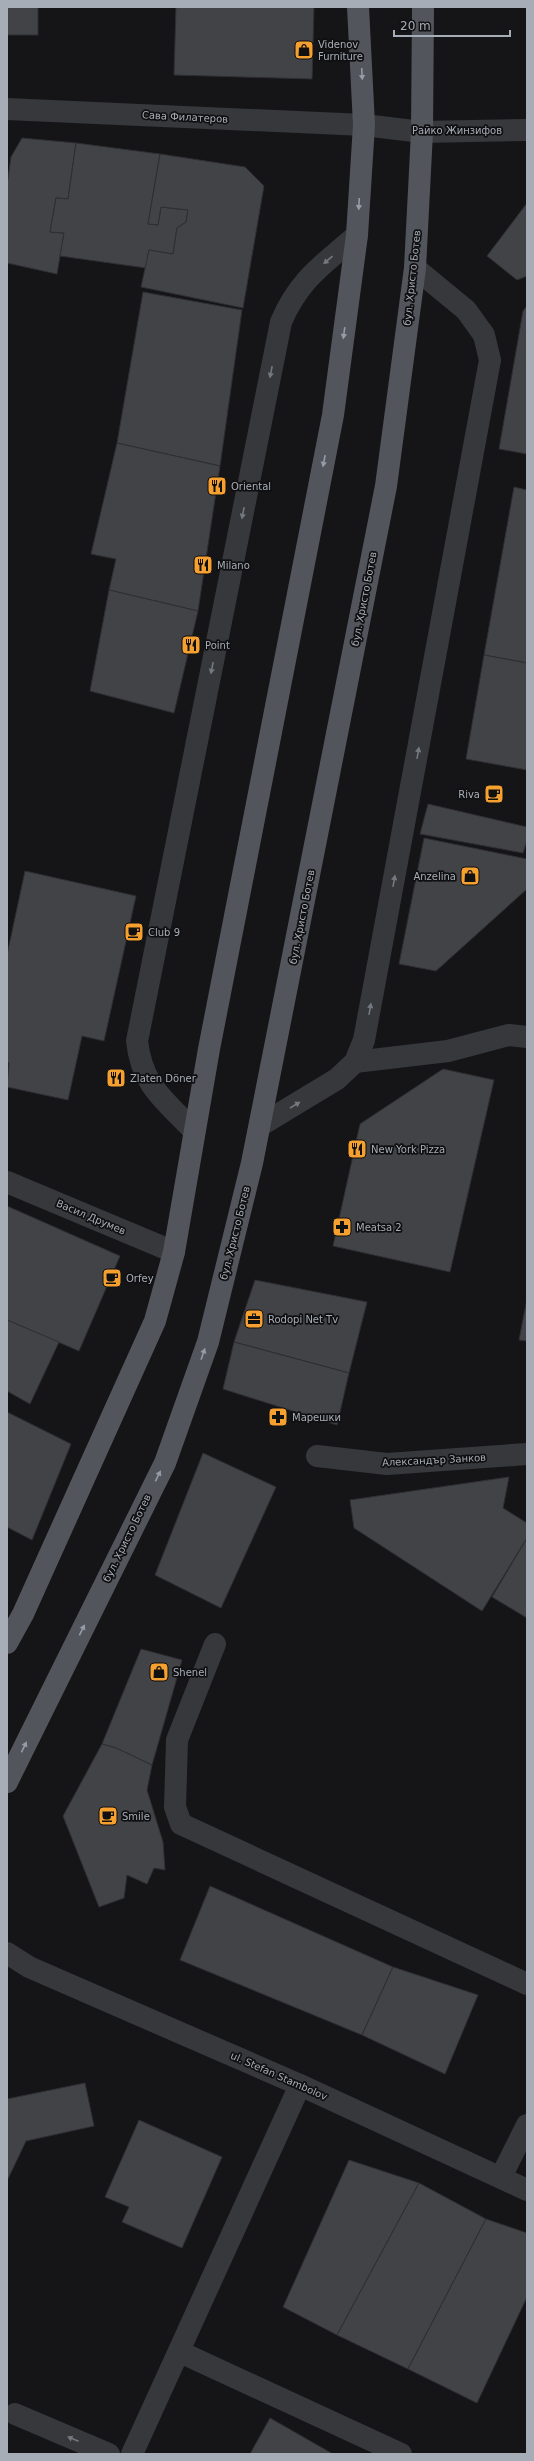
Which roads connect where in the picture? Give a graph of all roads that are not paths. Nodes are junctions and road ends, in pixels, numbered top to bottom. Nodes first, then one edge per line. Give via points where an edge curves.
1 (358, 7) edge
2 (423, 7) edge
3 (7, 108) edge
4 (364, 126) junction
5 (527, 130) edge
6 (422, 132) junction
7 (358, 235) junction
8 (415, 268) junction
9 (527, 1037) edge
10 (355, 1062) junction
11 (261, 1125) junction
12 (194, 1130) junction
13 (7, 1182) edge
14 (174, 1252) junction
15 (527, 1454) edge
16 (317, 1456) dead end
17 (7, 1643) edge
18 (215, 1644) dead end
19 (7, 1782) edge
20 (7, 1953) edge
21 (7, 1967) edge
22 (29, 1967) junction
23 (527, 1984) edge
24 (300, 2085) junction
25 (527, 2125) edge
26 (501, 2176) junction
27 (527, 2190) edge
28 (180, 2352) junction
29 (15, 2414) dead end
30 (109, 2454) edge
31 (132, 2454) edge
32 (401, 2454) edge

1 -> 4 main road
2 - 6 main road, бул. Христо Ботев
3 - 4 street, Сава Филатеров
4 - 6 street, Райко Жинзифов
4 -> 7 main road
5 - 6 street, Райко Жинзифов
6 - 8 main road, бул. Христо Ботев
7 -> 12 main road via 333,415
7 -> 12 street via 303,282 289,302 281,322 137,1040 139,1062 148,1082
10 -> 8 street via 364,1040 490,360 484,335 466,310
8 - 11 main road, бул. Христо Ботев via 386,486
9 - 10 street via 509,1035 448,1051
11 -> 10 street via 338,1080
19 -> 11 main road, бул. Христо Ботев via 165,1463 208,1342
12 - 14 main road
13 - 14 street, Васил Друмев
14 - 17 main road via 155,1321 23,1614
15 - 16 street, Александър Занков via 387,1464
18 - 23 street via 177,1740 175,1807 181,1824
20 - 22 street, ul. Stefan Stambolov
21 - 22 street, ul. Stefan Stambolov
22 - 24 street, ul. Stefan Stambolov
24 - 26 street, ul. Stefan Stambolov
24 - 28 street
25 - 26 street
26 - 27 street, ul. Stefan Stambolov
28 - 31 street
28 - 32 street
30 -> 29 street

